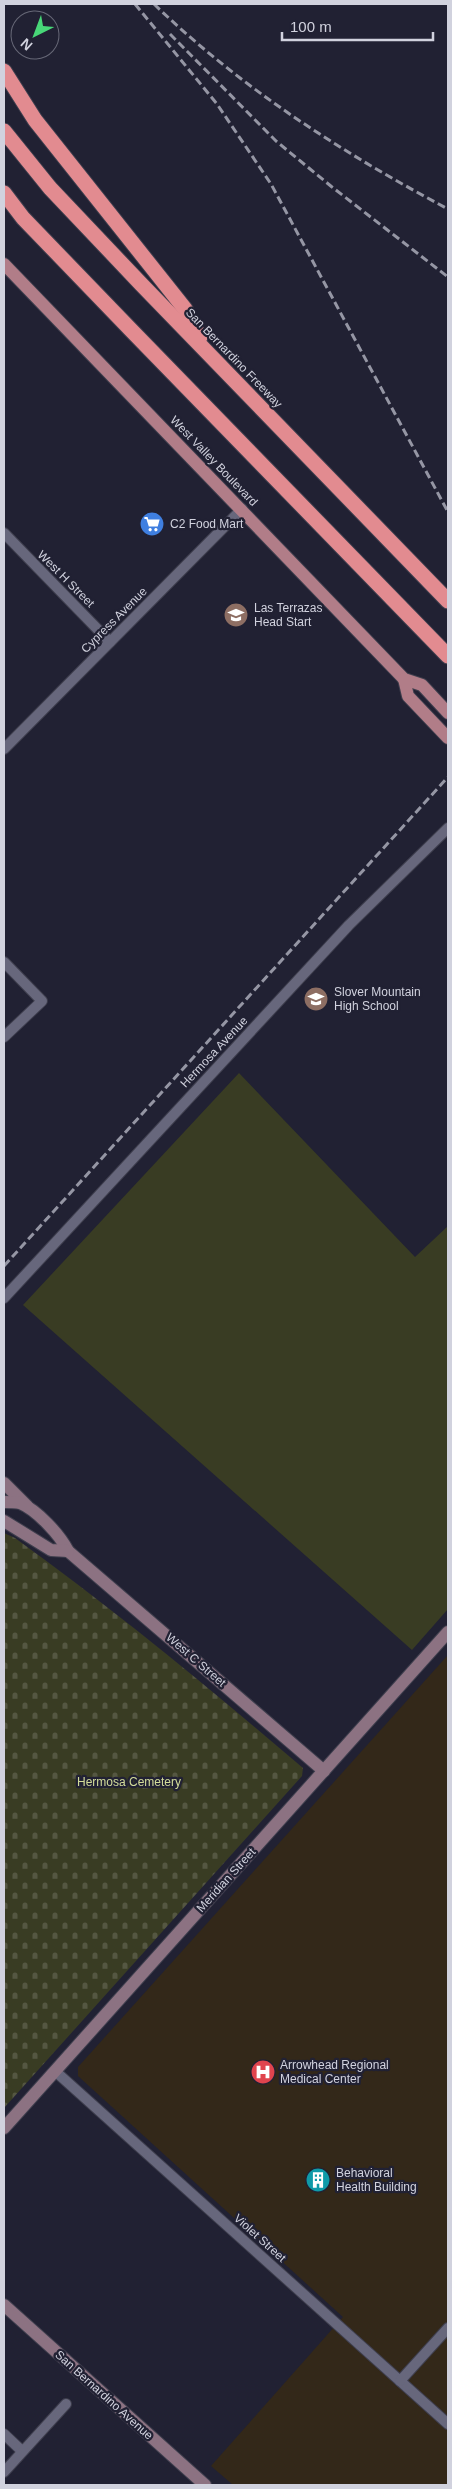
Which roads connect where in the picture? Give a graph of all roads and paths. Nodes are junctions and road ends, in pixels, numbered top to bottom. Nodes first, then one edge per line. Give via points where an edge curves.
1 (4, 71) edge
2 (4, 131) edge
3 (4, 193) edge
4 (4, 264) edge
5 (210, 354) junction
6 (242, 509) junction
7 (4, 533) edge
8 (448, 601) edge
9 (110, 642) junction
10 (448, 656) edge
11 (404, 679) junction
12 (448, 713) edge
13 (448, 738) edge
14 (4, 749) edge
15 (448, 828) edge
16 (4, 962) edge
17 (4, 1037) edge
18 (4, 1298) edge
19 (4, 1483) edge
20 (4, 1502) edge
21 (32, 1512) junction
22 (4, 1521) edge
23 (68, 1550) junction
24 (448, 1632) edge
25 (324, 1771) junction
26 (55, 2071) junction
27 (4, 2128) edge
28 (4, 2305) edge
29 (448, 2328) edge
30 (400, 2381) junction
31 (66, 2404) dead end
32 (448, 2424) edge
33 (4, 2434) edge
34 (22, 2451) junction
35 (4, 2472) edge
36 (205, 2485) edge

1 - 5 highway via 35,120 185,309
2 - 5 highway, San Bernardino Freeway via 50,188
3 - 10 highway via 23,218
4 - 6 main road, West Valley Boulevard
5 - 8 highway, San Bernardino Freeway
6 - 9 street, Cypress Avenue
6 - 11 main road, West Valley Boulevard
7 - 9 street, West H Street
9 - 14 street, Cypress Avenue
11 - 12 main road, West Valley Boulevard via 422,685
11 - 13 main road, West Valley Boulevard via 408,696
15 - 18 street, Hermosa Avenue via 348,925
16 - 17 street via 42,1000
19 - 21 street
20 - 21 street, West C Street via 19,1503
21 - 23 street, West C Street via 61,1537
22 - 23 street via 51,1550
23 - 25 street, West C Street
24 - 25 street, Meridian Street
25 - 26 street, Meridian Street
26 - 27 street, Meridian Street
26 - 30 street, Violet Street
28 - 36 street, San Bernardino Avenue
29 - 30 street
30 - 32 street, Violet Street
31 - 34 street
33 - 34 street
34 - 35 street

